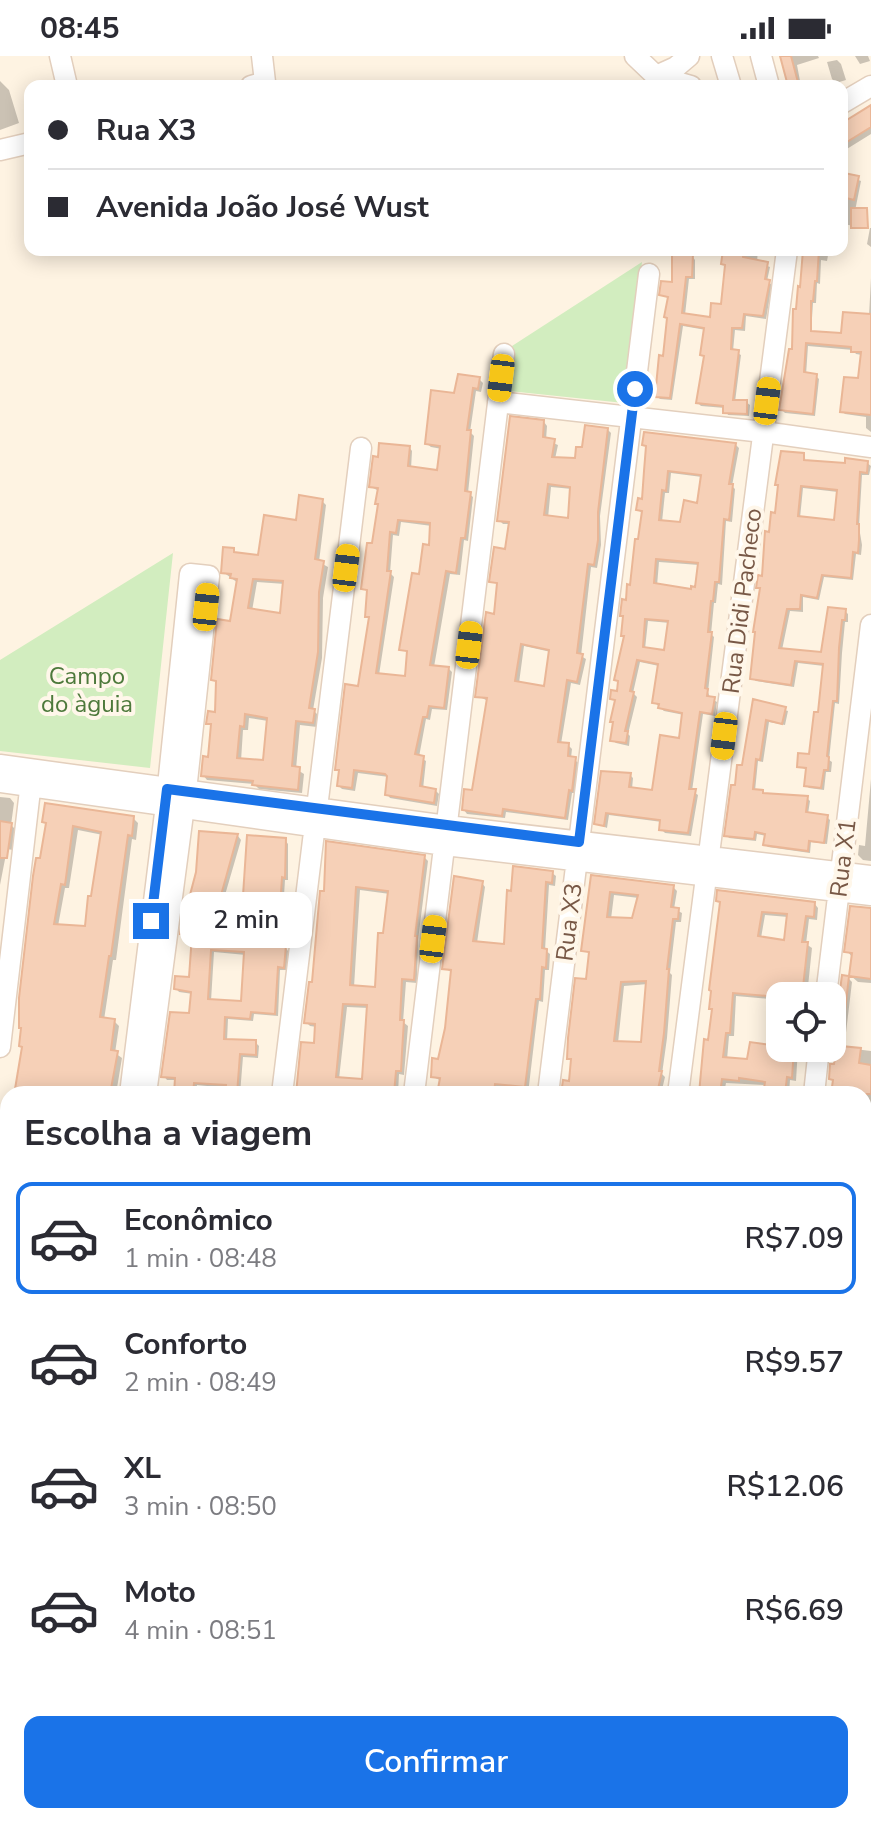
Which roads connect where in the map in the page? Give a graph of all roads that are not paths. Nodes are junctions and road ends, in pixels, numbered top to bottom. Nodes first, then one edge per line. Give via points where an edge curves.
1 (60, 56) edge
2 (262, 56) edge
3 (635, 56) edge
4 (689, 56) edge
5 (722, 56) edge
6 (761, 56) edge
7 (656, 76) junction
8 (66, 80) edge
9 (265, 80) edge
10 (670, 80) edge
11 (729, 80) edge
12 (767, 80) edge
13 (871, 86) edge
14 (848, 99) edge
15 (24, 144) edge
16 (0, 150) edge
17 (786, 256) edge
18 (649, 274) dead end
19 (504, 354) dead end
20 (498, 402) junction
21 (632, 418) junction
22 (763, 432) junction
23 (871, 447) edge
24 (361, 448) dead end
25 (200, 575) dead end
26 (871, 625) edge
27 (0, 765) edge
28 (32, 778) junction
29 (0, 782) edge
30 (176, 798) junction
31 (316, 817) junction
32 (446, 836) junction
33 (578, 851) junction
34 (707, 866) junction
35 (871, 876) edge
36 (840, 882) junction
37 (871, 895) edge
38 (828, 982) edge
39 (0, 1047) edge
40 (817, 1062) edge
41 (131, 1086) edge
42 (147, 1086) edge
43 (283, 1086) edge
44 (415, 1086) edge
45 (549, 1086) edge
46 (679, 1086) edge
47 (815, 1086) edge

1 - 8 street
2 - 9 street
3 - 7 street
4 - 7 street
5 - 11 street
6 - 12 street
7 - 10 street
13 - 14 street
15 - 16 street
17 - 22 street, Rua Didi Pacheco
18 - 21 street, Rua X3
19 - 20 street
20 - 21 street
20 - 32 street
21 - 22 street
21 - 33 street, Rua X3
22 - 23 street
22 - 34 street, Rua Didi Pacheco
24 - 31 street
25 - 30 street
26 - 36 street, Rua X1
27 - 28 street
28 - 29 street
28 - 30 street
28 - 39 street
30 - 31 street
30 - 41 street
30 - 42 street
31 - 32 street
31 - 43 street
32 - 33 street
32 - 44 street
33 - 34 street
33 - 45 street, Rua X3
34 - 36 street
34 - 46 street, Rua Didi Pacheco
35 - 36 street
36 - 37 street
36 - 38 street, Rua X1
40 - 47 street

